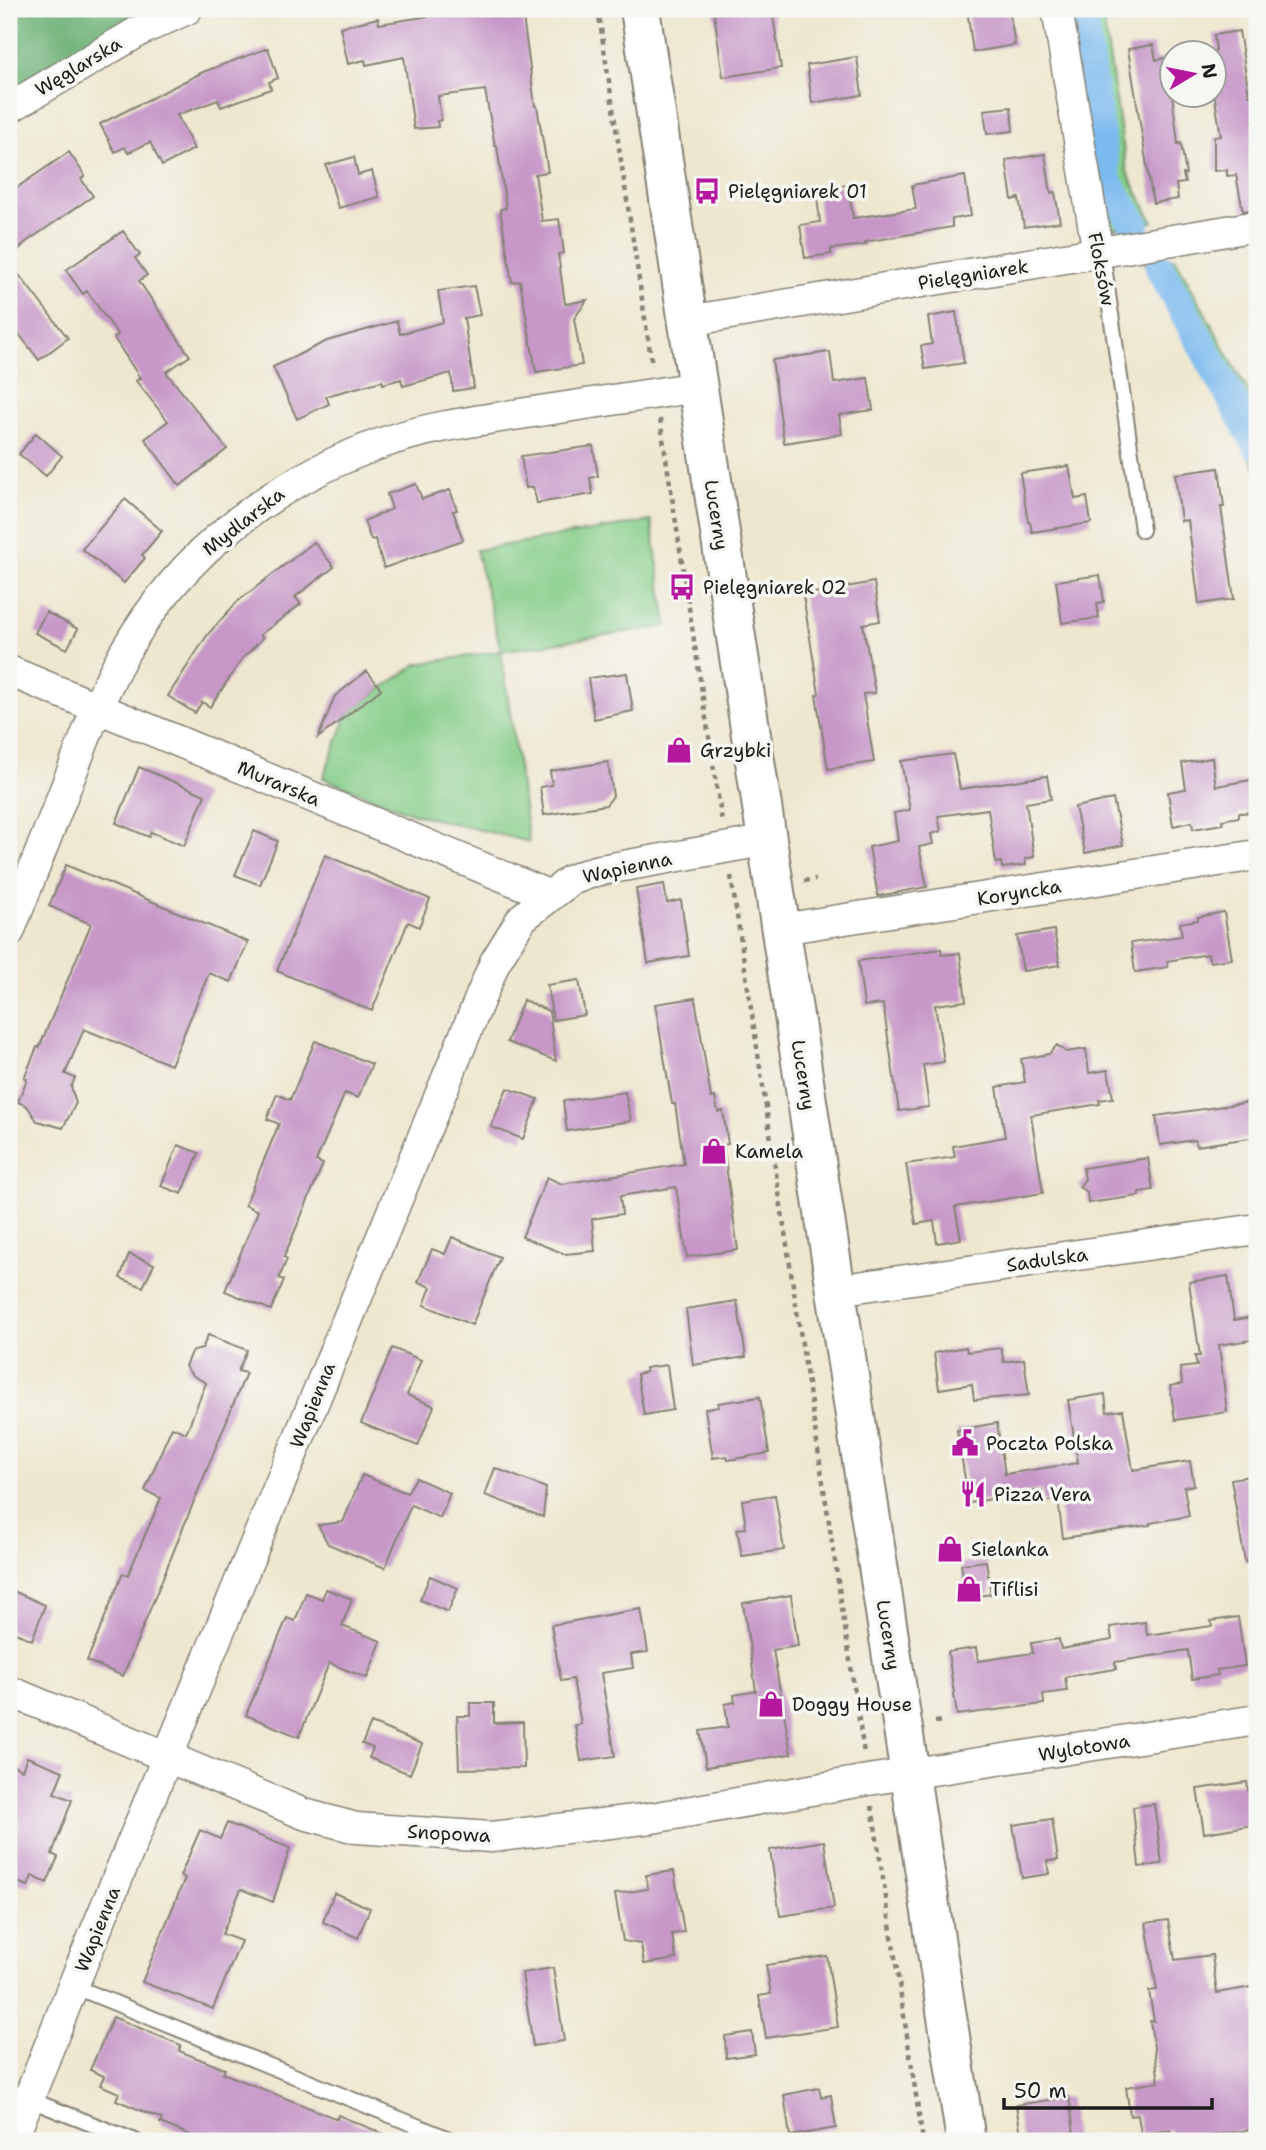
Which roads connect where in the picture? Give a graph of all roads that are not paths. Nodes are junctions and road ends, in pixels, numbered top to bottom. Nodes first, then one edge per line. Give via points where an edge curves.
1 (187, 9) edge
2 (640, 9) edge
3 (1057, 9) edge
4 (9, 108) edge
5 (1257, 226) edge
6 (1098, 253) junction
7 (688, 321) junction
8 (698, 387) junction
9 (1142, 530) dead end
10 (9, 671) edge
11 (97, 707) junction
12 (769, 840) junction
13 (1257, 855) edge
14 (548, 895) junction
15 (781, 929) junction
16 (9, 932) edge
17 (1257, 1229) edge
18 (837, 1290) junction
19 (9, 1691) edge
20 (1257, 1720) edge
21 (168, 1756) junction
22 (911, 1774) junction
23 (74, 1986) junction
24 (28, 2099) junction
25 (12, 2141) edge
26 (135, 2141) edge
27 (454, 2141) edge
28 (966, 2141) edge

1 - 4 street, Węglarska via 141,30
2 - 7 street, Lucerny
3 - 6 street, Floksów
5 - 6 street, Pielęgniarek
6 - 7 street, Pielęgniarek
6 - 9 lane, Floksów via 1104,266
7 - 8 street, Lucerny
8 - 11 street, Mydlarska via 421,432 335,461 285,487 238,520 195,559 150,610
8 - 12 street, Lucerny
10 - 11 street, Murarska
11 - 14 street, Murarska
11 - 16 street, Mydlarska
12 - 14 street, Wapienna via 595,871
12 - 15 street, Lucerny
13 - 15 street, Koryncka
14 - 21 street, Wapienna via 522,918 495,962
15 - 18 street, Lucerny
17 - 18 street, Sadulska
18 - 22 street, Lucerny
19 - 21 street, Snopowa
20 - 22 street, Wylotowa
21 - 22 street, Snopowa via 304,1814 356,1828 491,1837 653,1818
21 - 23 street, Wapienna
22 - 28 street, Lucerny
23 - 24 street, Wapienna
23 - 27 lane
24 - 25 street, Wapienna
24 - 26 lane

